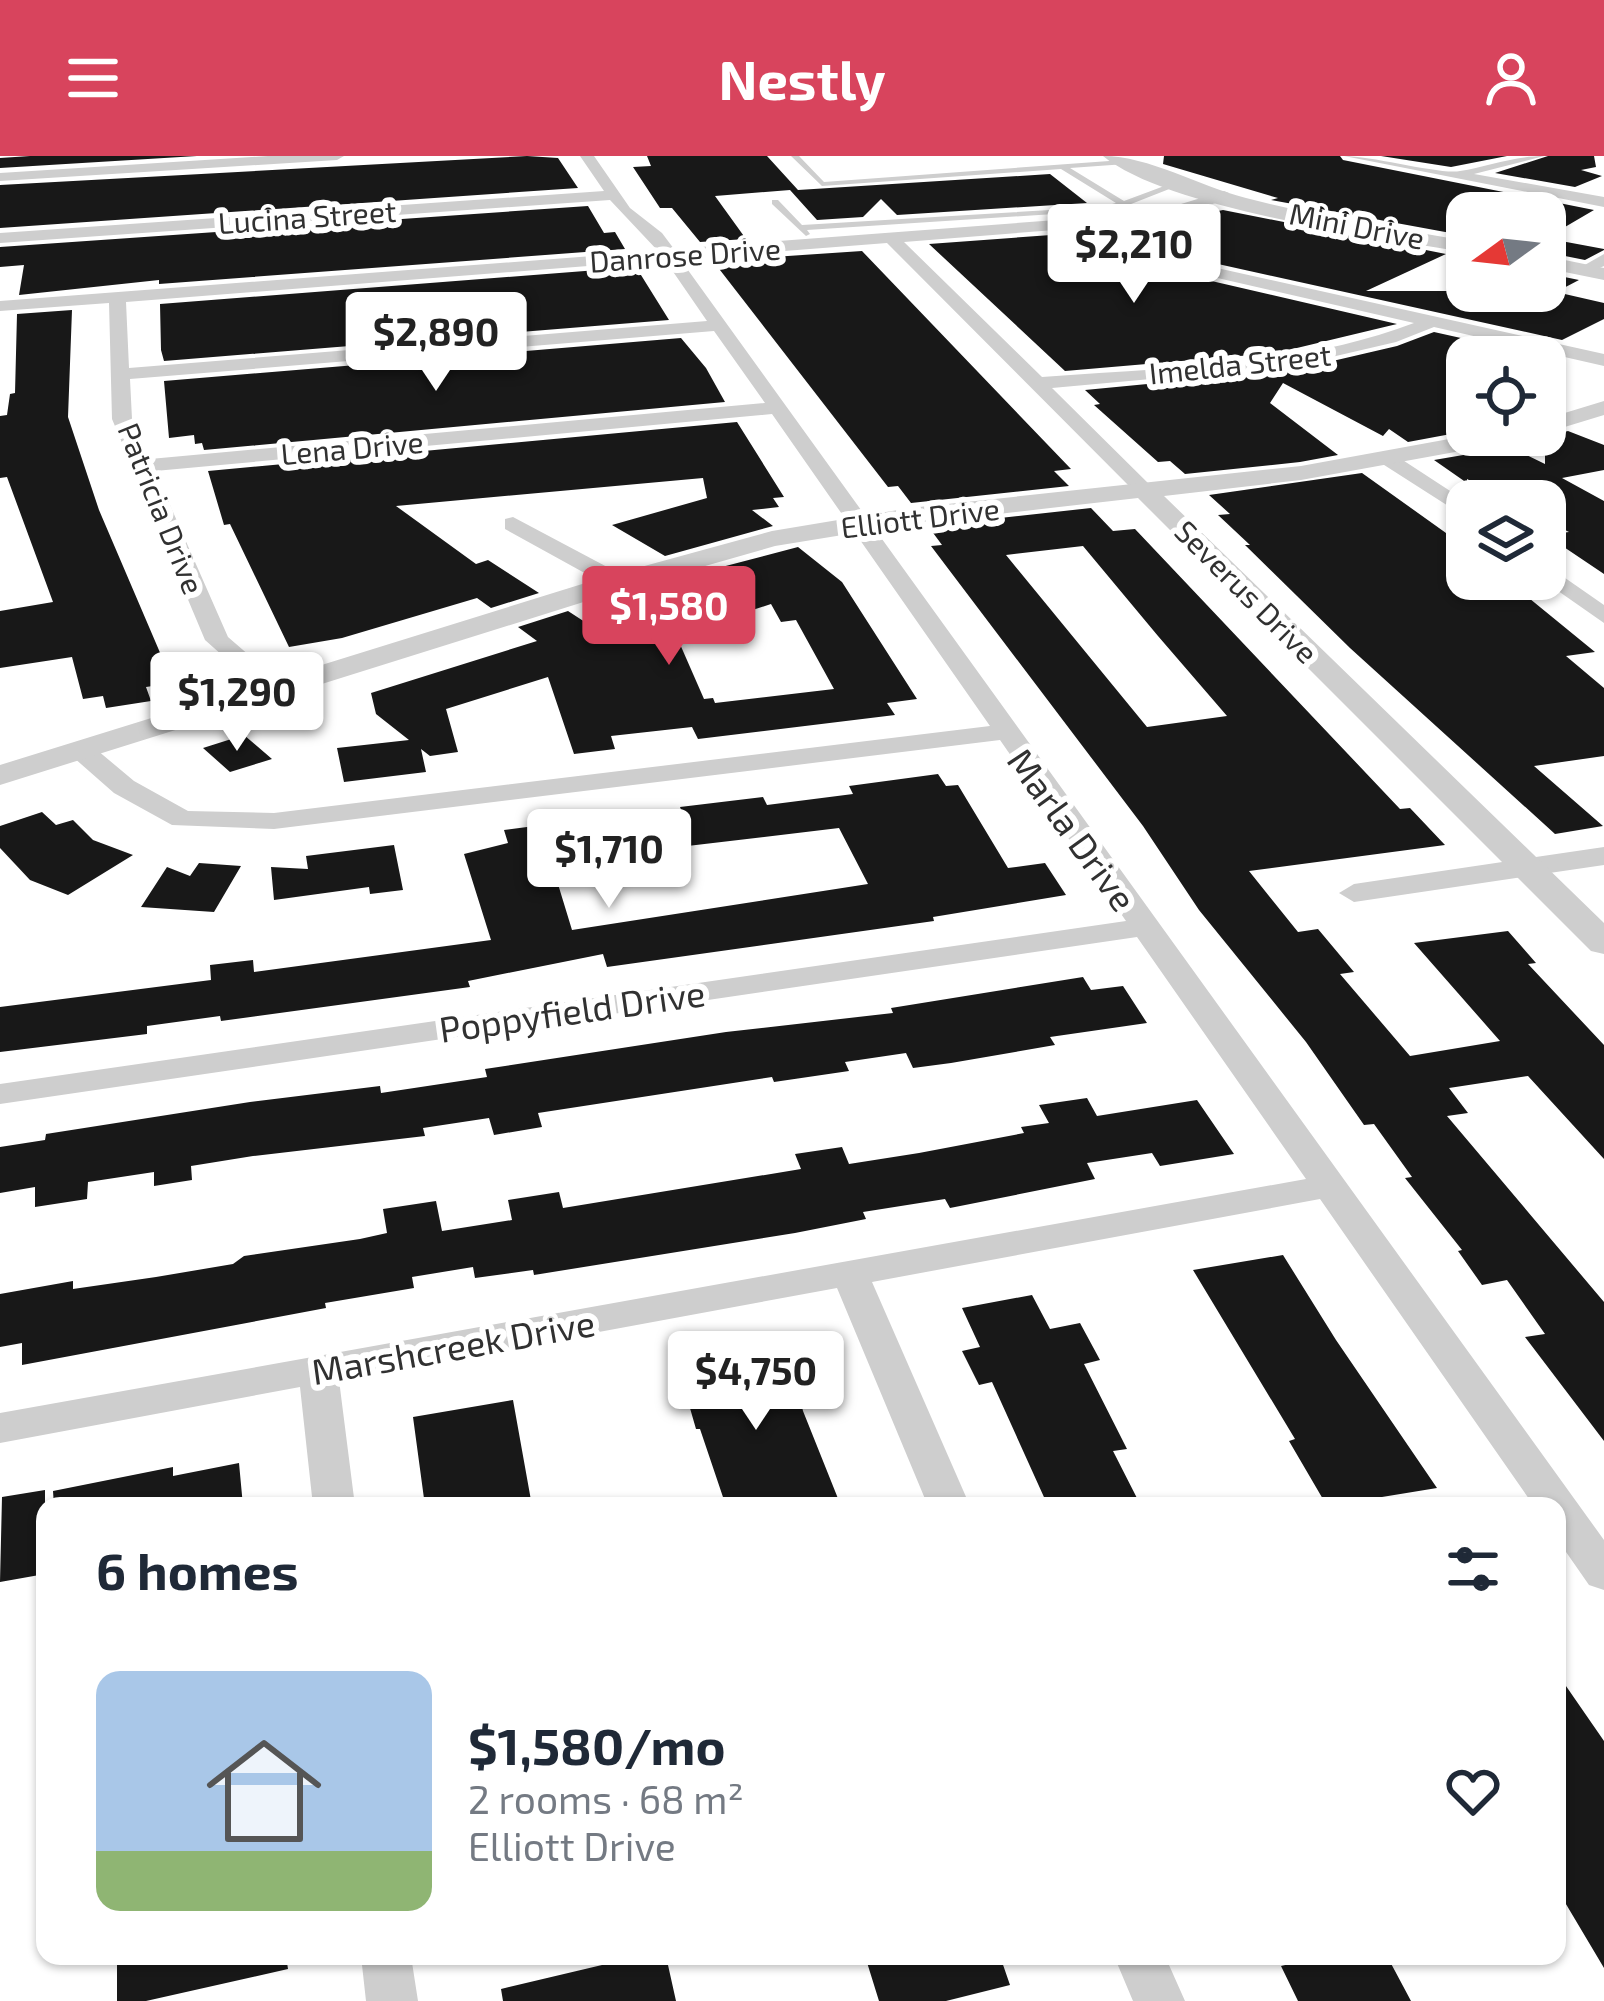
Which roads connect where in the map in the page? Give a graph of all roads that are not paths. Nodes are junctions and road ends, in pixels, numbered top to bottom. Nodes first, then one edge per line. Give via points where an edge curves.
1 (337, 156) edge
2 (587, 156) edge
3 (794, 156) edge
4 (1352, 156) edge
5 (1537, 156) edge
6 (1117, 159) edge
7 (1062, 166) junction
8 (1457, 175) junction
9 (0, 177) edge
10 (1178, 184) junction
11 (614, 195) junction
12 (1224, 196) junction
13 (776, 202) dead end
14 (1604, 202) edge
15 (1123, 203) junction
16 (1083, 223) junction
17 (800, 228) junction
18 (0, 238) edge
19 (891, 238) junction
20 (1446, 243) edge
21 (815, 244) junction
22 (669, 255) junction
23 (1604, 259) edge
24 (1594, 272) edge
25 (1220, 274) junction
26 (1185, 290) dead end
27 (117, 297) junction
28 (0, 306) edge
29 (1434, 321) junction
30 (718, 326) junction
31 (1604, 360) edge
32 (121, 374) junction
33 (1041, 383) junction
34 (776, 408) junction
35 (1604, 408) edge
36 (1566, 420) edge
37 (1446, 448) edge
38 (1388, 459) junction
39 (144, 466) junction
40 (1147, 492) junction
41 (1446, 498) edge
42 (513, 524) dead end
43 (858, 524) junction
44 (618, 582) junction
45 (1566, 587) edge
46 (1604, 616) edge
47 (275, 689) junction
48 (1004, 732) junction
49 (82, 751) junction
50 (0, 775) edge
51 (1604, 856) edge
52 (1528, 868) junction
53 (1354, 893) dead end
54 (1144, 927) junction
55 (1604, 943) edge
56 (0, 1094) edge
57 (1330, 1186) junction
58 (850, 1274) junction
59 (318, 1370) junction
60 (0, 1428) edge
61 (333, 1497) edge
62 (945, 1497) edge
63 (1551, 1497) edge
64 (1566, 1519) edge
65 (1604, 1573) edge
66 (387, 1965) edge
67 (1143, 1965) edge
68 (392, 2001) edge
69 (1159, 2001) edge

1 - 9 street
2 - 11 street, Marla Drive
3 - 7 lane via 822,184
4 - 8 street
5 - 8 street
6 - 7 lane
6 - 10 street, Mini Drive
7 - 15 lane
8 - 14 street
10 - 12 street, Mini Drive
10 - 15 lane
11 - 18 street, Lucina Street
11 - 22 street, Marla Drive
12 - 16 street, Danrose Drive
12 - 20 street, Mini Drive
13 - 17 lane
15 - 17 lane
16 - 19 street, Danrose Drive
16 - 25 street via 1114,245
17 - 21 lane
19 - 21 street, Danrose Drive
19 - 33 street, Severus Drive
21 - 22 street, Danrose Drive
22 - 27 street, Danrose Drive
22 - 30 street, Marla Drive
23 - 24 street
25 - 26 street
25 - 29 street
27 - 28 street, Danrose Drive
27 - 32 street, Patricia Drive
29 - 31 street
29 - 33 street, Imelda Street via 1340,354
30 - 32 street
30 - 34 street, Marla Drive
32 - 39 street, Patricia Drive via 122,419
33 - 40 street, Severus Drive
34 - 39 street, Lena Drive
34 - 43 street, Marla Drive
35 - 36 street
37 - 38 street, Elliott Drive
38 - 40 street, Elliott Drive
38 - 41 street
39 - 47 street, Patricia Drive via 217,640
40 - 43 street, Elliott Drive
40 - 52 street, Severus Drive
42 - 44 street
43 - 44 street, Elliott Drive
43 - 48 street, Marla Drive
44 - 47 street, Elliott Drive
45 - 46 street
47 - 49 street, Elliott Drive
48 - 49 street via 274,820 182,819 124,787
48 - 54 street, Marla Drive
49 - 50 street, Elliott Drive
51 - 52 street
52 - 53 street
52 - 55 street, Severus Drive
54 - 56 street, Poppyfield Drive
54 - 57 street, Marla Drive
57 - 58 street, Marshcreek Drive
57 - 63 street, Marla Drive
58 - 59 street, Marshcreek Drive
58 - 62 street
59 - 60 street, Marshcreek Drive
59 - 61 street
64 - 65 street, Marla Drive
66 - 68 street
67 - 69 street

